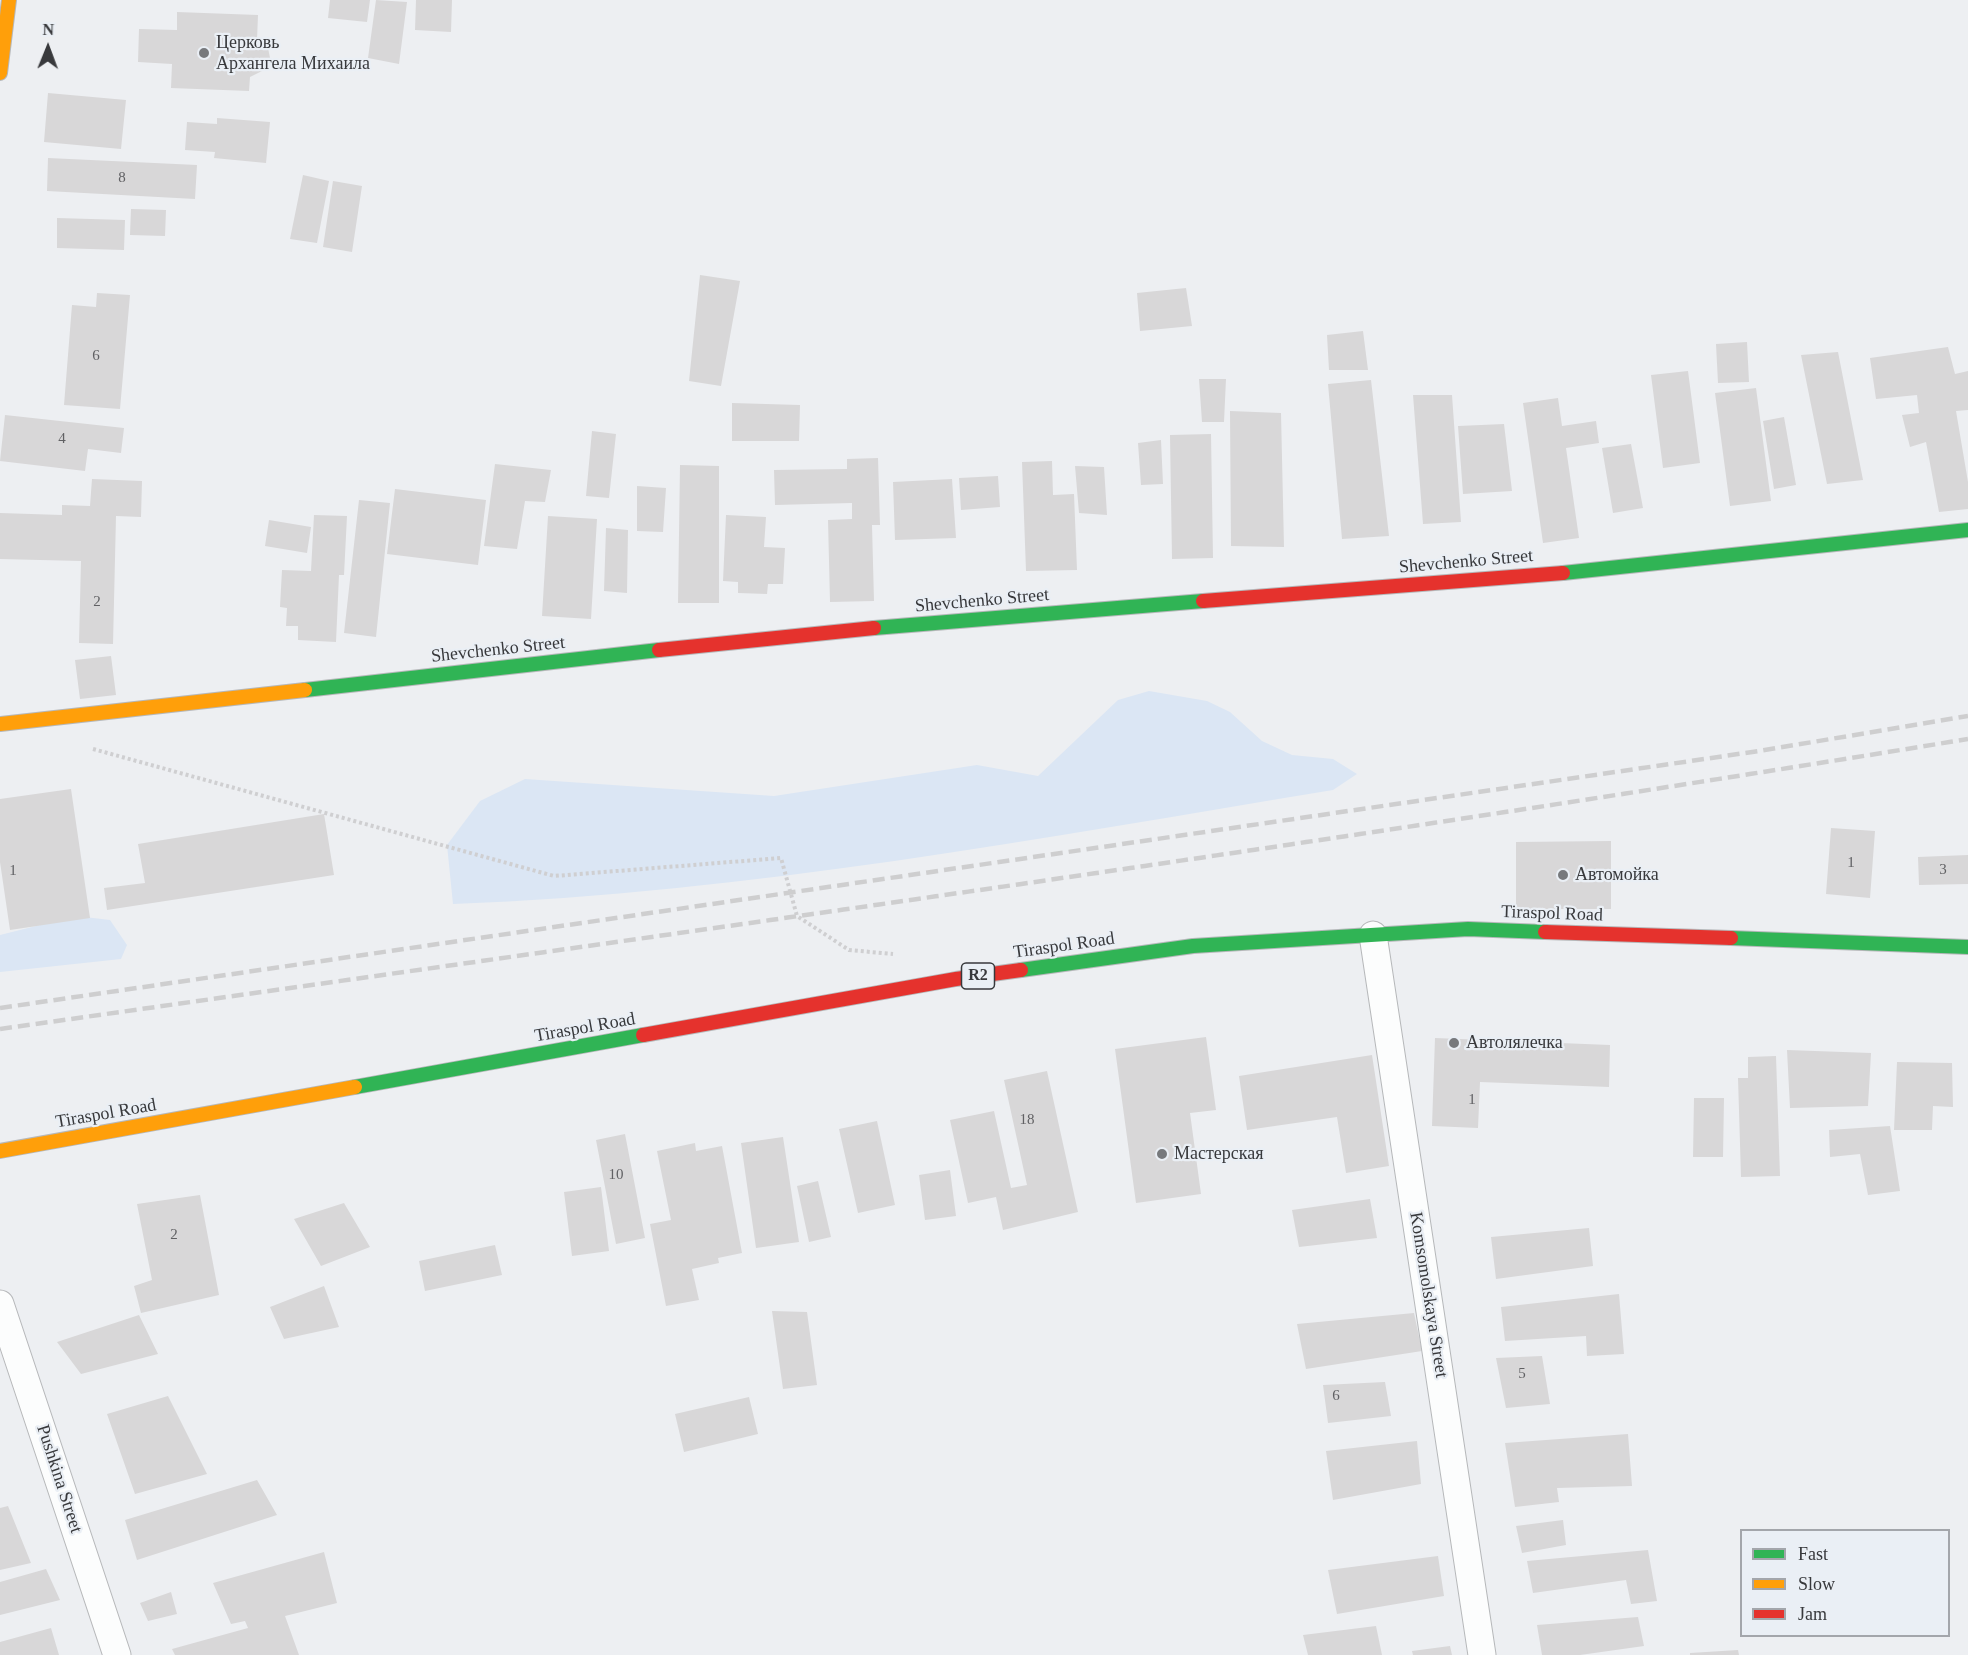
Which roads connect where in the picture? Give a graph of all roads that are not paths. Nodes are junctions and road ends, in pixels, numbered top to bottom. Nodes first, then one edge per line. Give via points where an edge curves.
1 (9, 0) edge
2 (0, 74) edge
3 (1968, 530) edge
4 (0, 724) edge
5 (1373, 935) junction
6 (1968, 947) edge
7 (0, 1151) edge
8 (0, 1304) edge
9 (117, 1655) edge
10 (1482, 1655) edge

1 - 2 street
3 - 4 street, Shevchenko Street via 1583,571 818,632
5 - 6 street, Tiraspol Road / R2 via 1468,929
5 - 7 street, Tiraspol Road / R2 via 1193,946 956,979
5 - 10 street, Komsomolskaya Street
8 - 9 street, Pushkina Street

